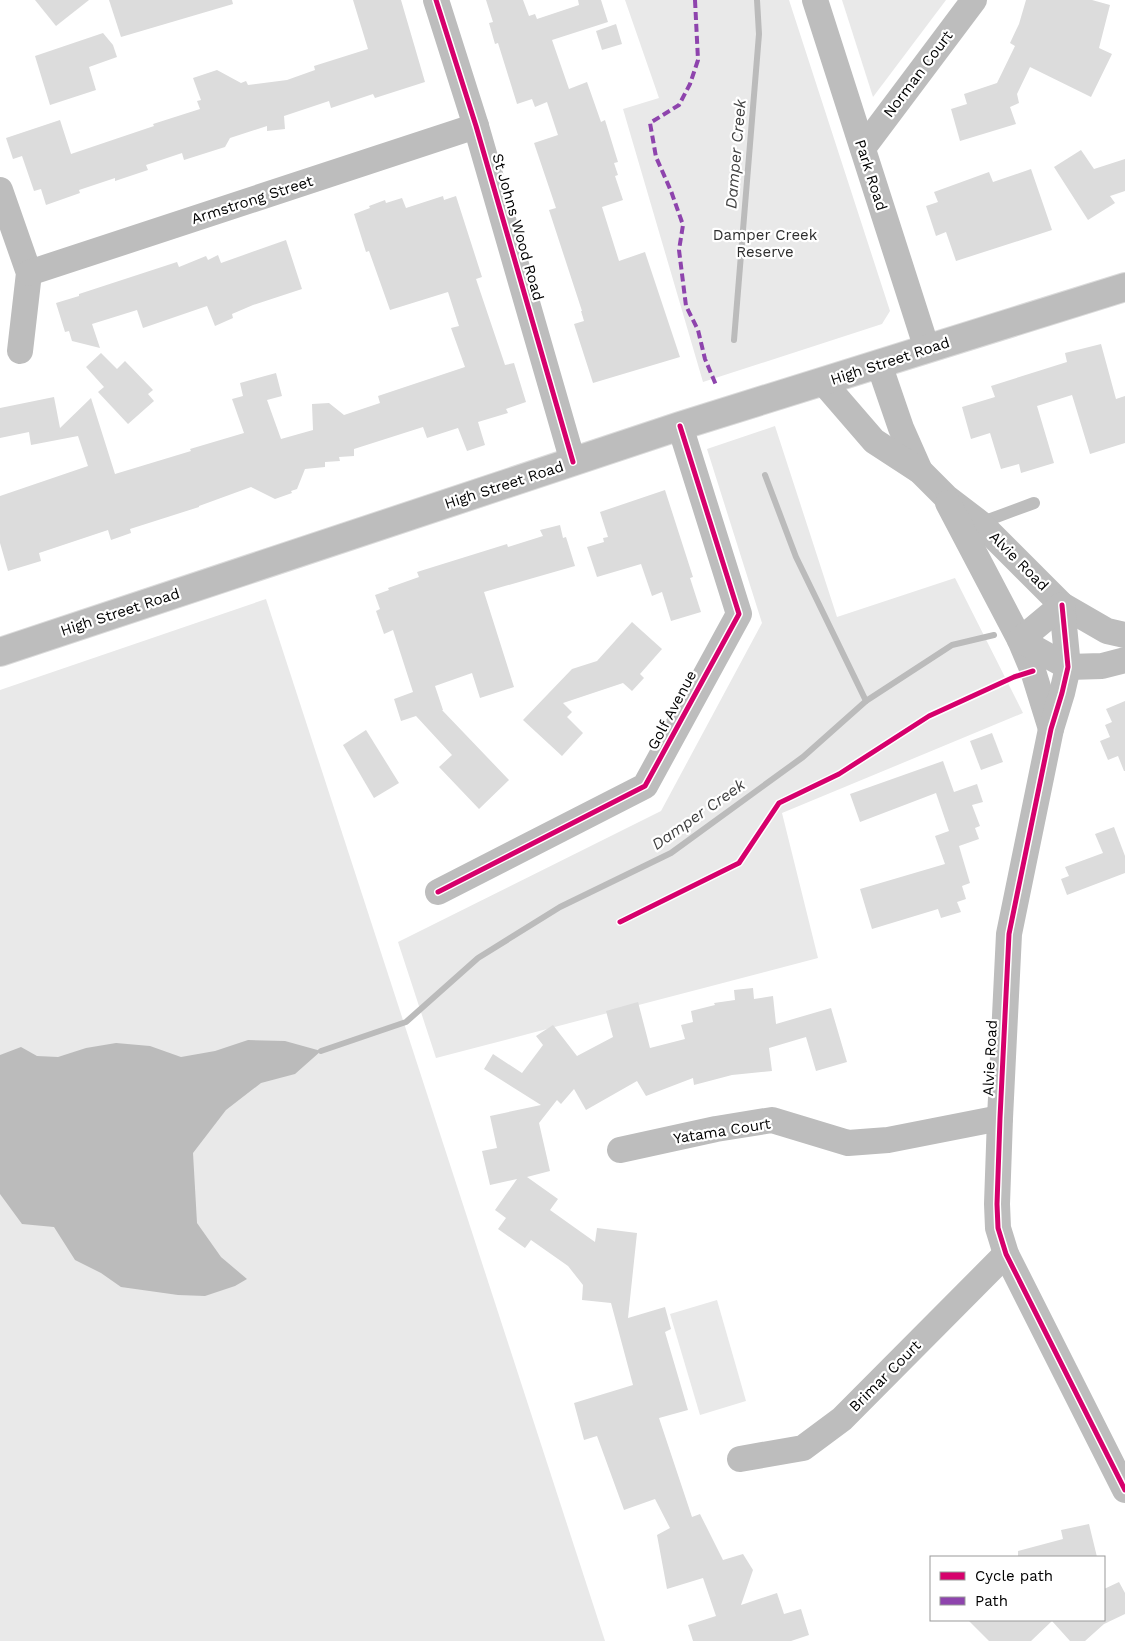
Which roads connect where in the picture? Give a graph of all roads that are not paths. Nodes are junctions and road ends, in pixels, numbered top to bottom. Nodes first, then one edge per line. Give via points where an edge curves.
1 (436, 0) edge
2 (815, 0) edge
3 (974, 0) edge
4 (476, 126) junction
5 (863, 148) junction
6 (0, 190) edge
7 (29, 273) junction
8 (1125, 287) edge
9 (927, 349) junction
10 (20, 351) dead end
11 (879, 364) junction
12 (823, 382) junction
13 (680, 426) junction
14 (573, 462) junction
15 (920, 472) junction
16 (946, 497) junction
17 (1034, 503) dead end
18 (980, 523) junction
19 (1062, 605) junction
20 (1125, 635) edge
21 (1020, 640) junction
22 (0, 652) edge
23 (1125, 660) edge
24 (1068, 667) junction
25 (1051, 729) junction
26 (438, 892) dead end
27 (1000, 1118) junction
28 (620, 1150) dead end
29 (1006, 1254) junction
30 (740, 1459) dead end
31 (1125, 1490) edge

1 - 4 street, St Johns Wood Road
2 - 5 street, Park Road
3 - 5 street, Norman Court
4 - 7 street, Armstrong Street
4 - 14 street, St Johns Wood Road
5 - 9 street, Park Road
6 - 7 street
7 - 10 street
8 - 9 main road, High Street Road
9 - 11 main road, High Street Road
11 - 12 main road, High Street Road
11 - 15 street, Alvie Road
12 - 13 main road, High Street Road
12 - 15 street, Alvie Road via 874,441
13 - 14 main road, High Street Road
13 - 26 street, Golf Avenue via 739,614 645,786
14 - 22 main road, High Street Road
15 - 16 street, Alvie Road
16 - 18 street, Alvie Road
16 - 21 street, Alvie Road
17 - 18 lane
18 - 19 street, Alvie Road
19 - 20 street via 1107,631
19 - 21 street
19 - 24 street, Alvie Road
21 - 24 street
21 - 25 street, Alvie Road
23 - 24 street via 1102,666
24 - 25 street, Alvie Road
25 - 27 street, Alvie Road via 1009,934
27 - 28 street, Yatama Court via 888,1140 848,1142 772,1120
27 - 29 street, Alvie Road via 998,1228
29 - 30 street, Brimar Court via 842,1419 803,1448
29 - 31 street, Alvie Road

